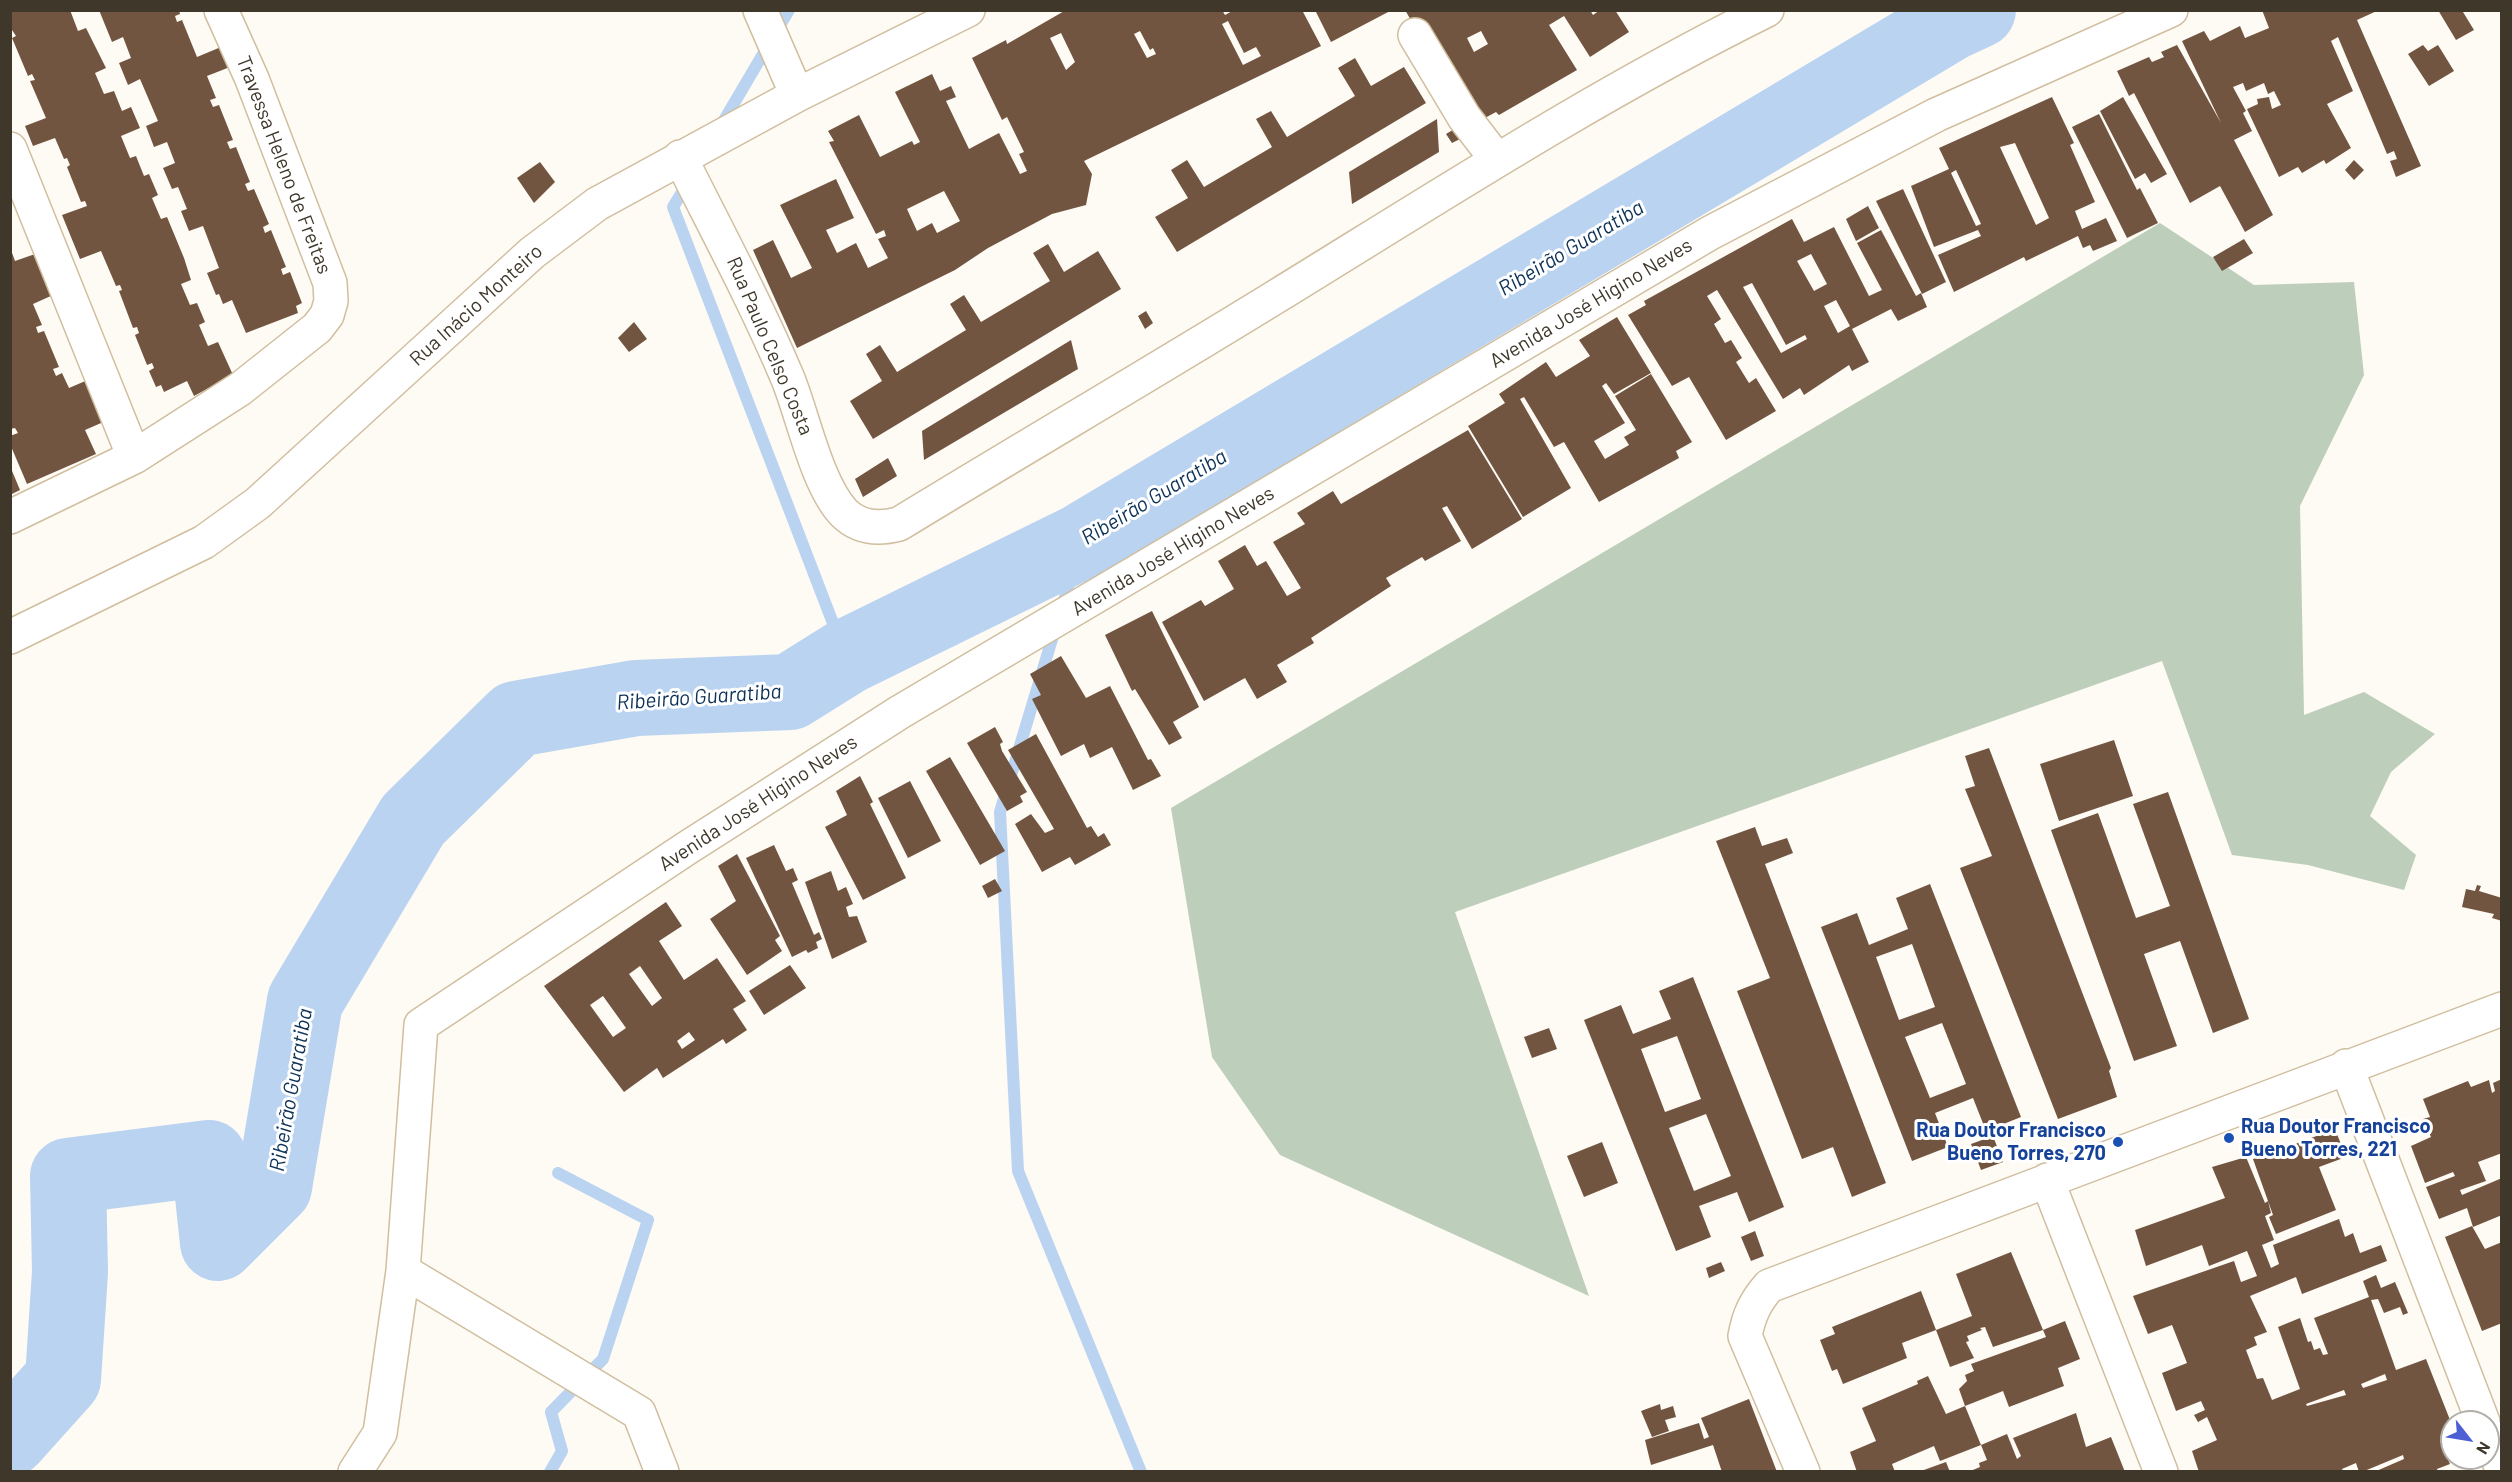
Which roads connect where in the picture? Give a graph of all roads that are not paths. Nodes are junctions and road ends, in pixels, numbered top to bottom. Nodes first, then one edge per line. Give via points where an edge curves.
1 (221, 10) edge
2 (968, 10) edge
3 (1723, 10) edge
4 (1767, 10) edge
5 (2171, 10) edge
6 (762, 14) edge
7 (1414, 35) dead end
8 (1682, 52) junction
9 (797, 95) junction
10 (10, 149) edge
11 (1497, 160) junction
12 (690, 166) junction
13 (134, 457) junction
14 (10, 517) edge
15 (10, 637) edge
16 (2502, 1009) edge
17 (2346, 1066) junction
18 (2047, 1180) junction
19 (403, 1271) junction
20 (2478, 1410) edge
21 (355, 1472) edge
22 (662, 1472) edge
23 (1803, 1472) edge
24 (2161, 1472) edge

1 - 13 street, Travessa Heleno de Freitas via 330,283 327,315 317,328 240,389
2 - 9 street, Rua Inácio Monteiro
3 - 8 street
4 - 8 street
5 - 19 street, Avenida José Higino Neves via 1936,116 1710,233 900,712 421,1025
6 - 9 street
7 - 11 street via 1464,117
8 - 11 street
9 - 12 street, Rua Inácio Monteiro via 741,125
10 - 13 street
11 - 12 street, Rua Paulo Celso Costa via 899,524 881,529 854,521 836,503 789,381
12 - 15 street, Rua Inácio Monteiro via 597,204 532,253 258,503 204,542
13 - 14 street, Travessa Heleno de Freitas
16 - 17 street
17 - 18 street
17 - 20 street
18 - 23 street via 1769,1286 1757,1300 1745,1335
18 - 24 street
19 - 21 street via 380,1433
19 - 22 street via 639,1413

